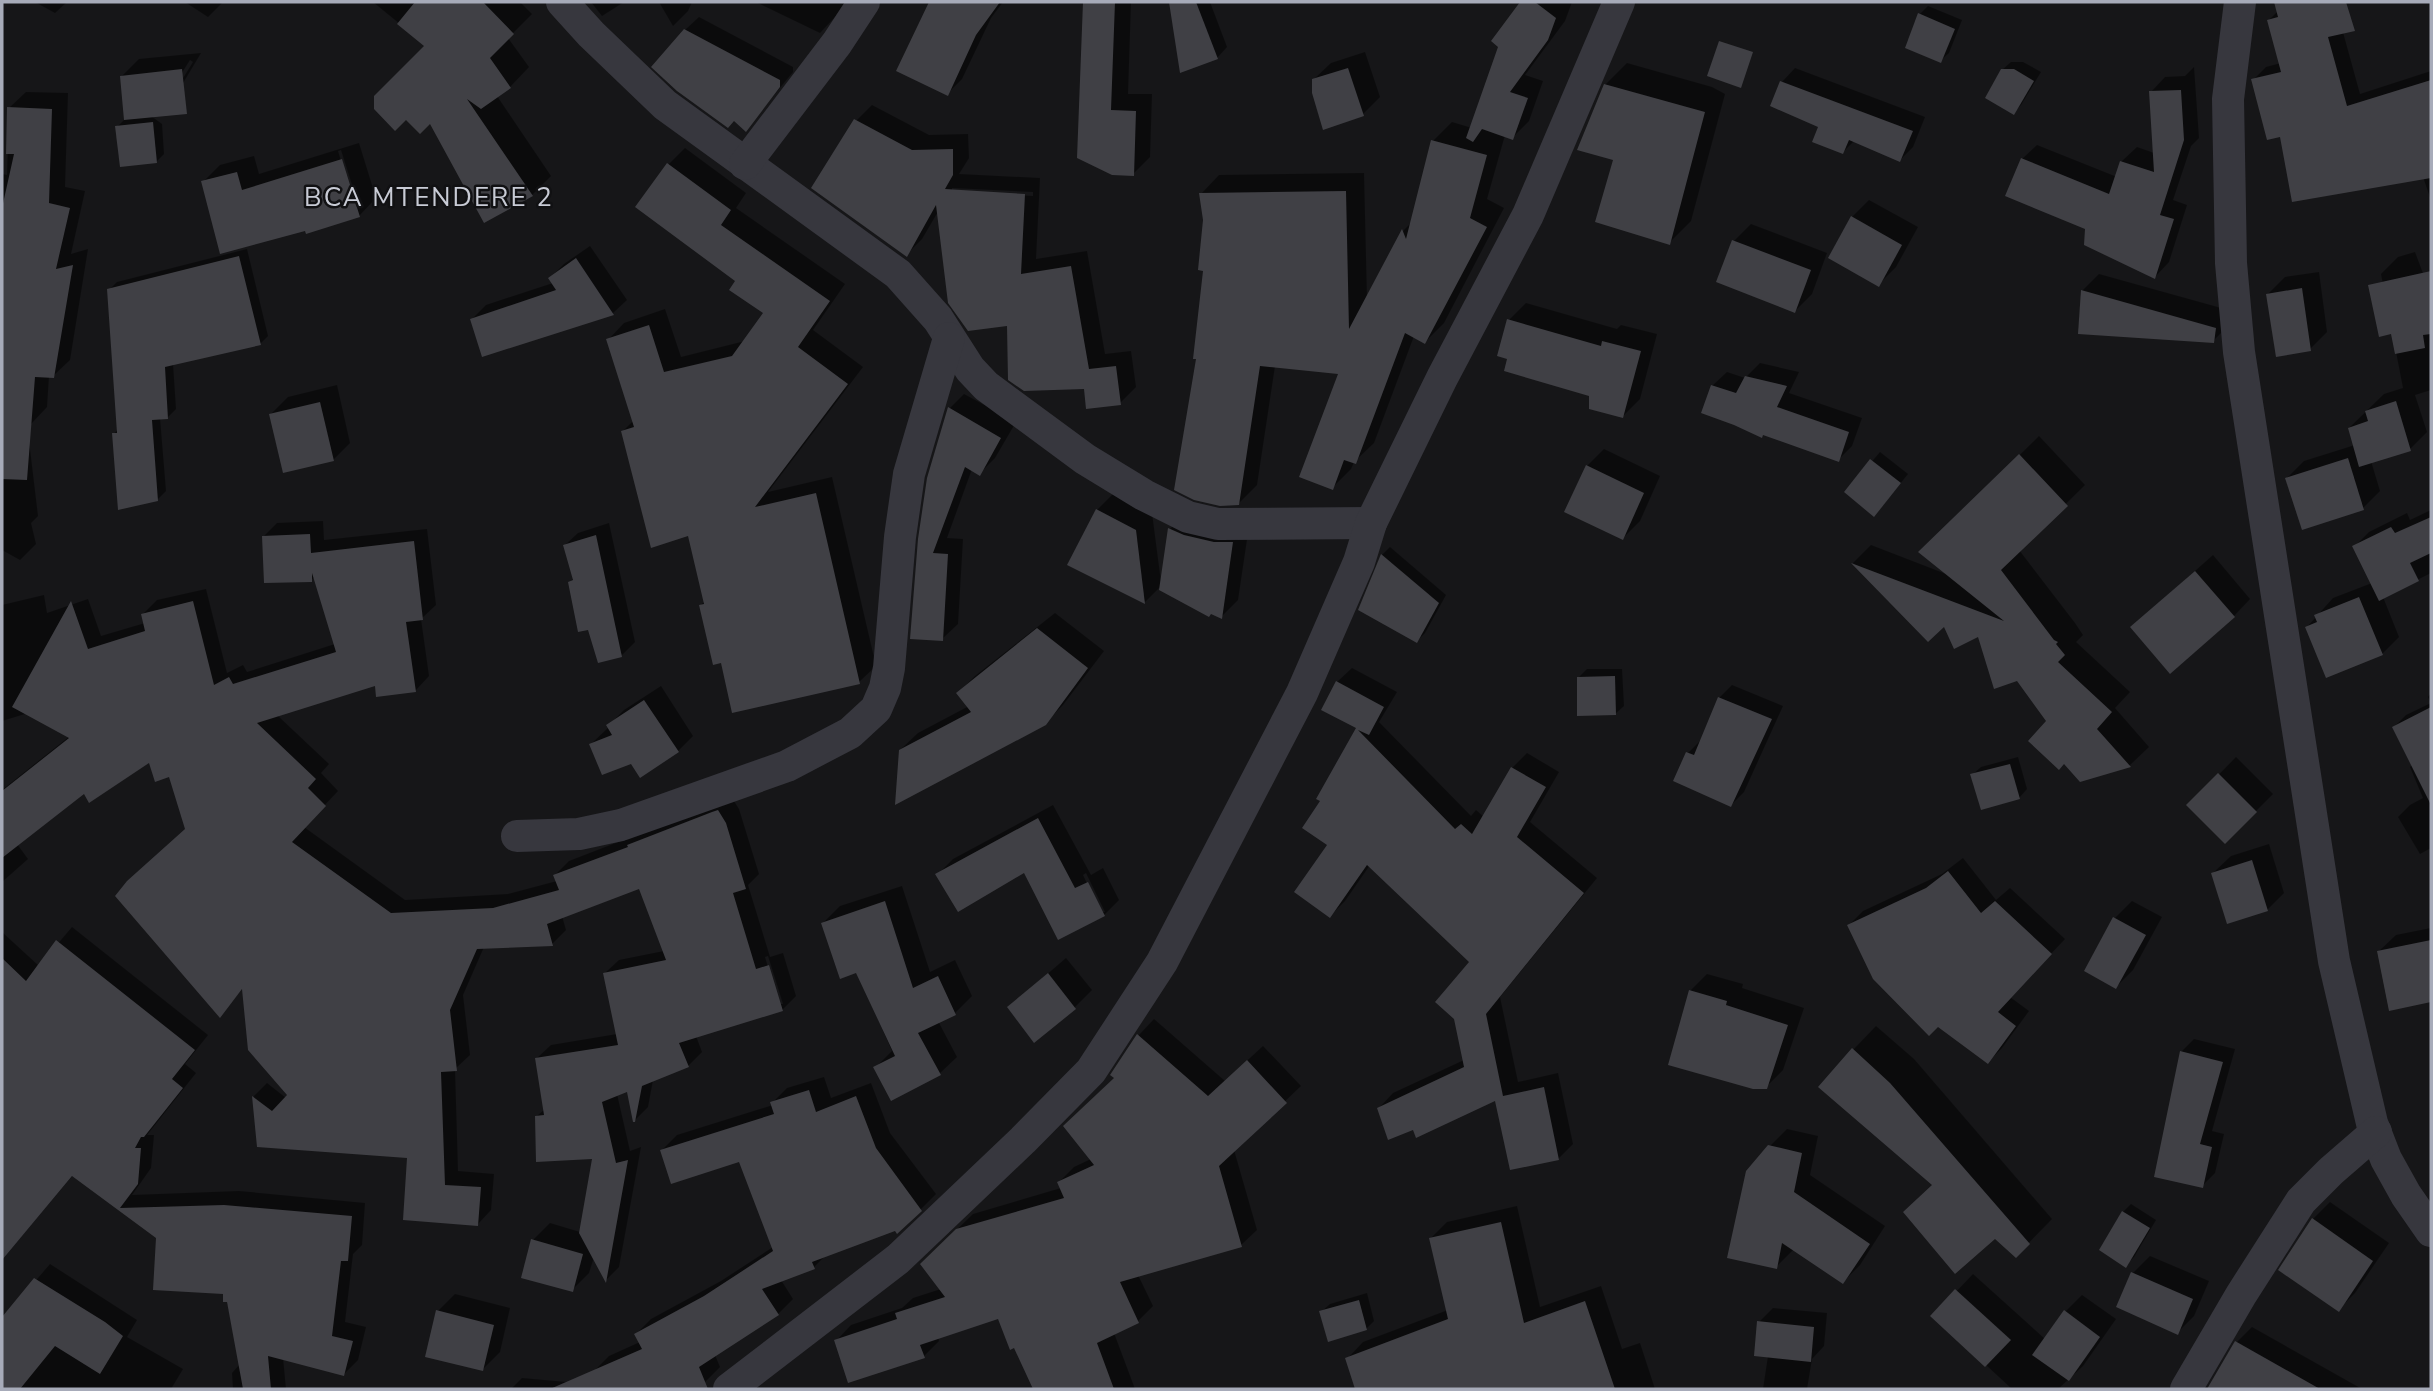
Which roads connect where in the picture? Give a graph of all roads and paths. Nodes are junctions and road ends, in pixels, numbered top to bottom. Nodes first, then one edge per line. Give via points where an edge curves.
1 (562, 2) edge
2 (864, 2) edge
3 (1619, 2) edge
4 (2240, 2) edge
5 (745, 164) junction
6 (949, 338) junction
7 (1371, 523) junction
8 (517, 836) dead end
9 (2376, 1132) junction
10 (2431, 1231) edge
11 (729, 1389) edge
12 (2186, 1389) edge

1 - 5 street via 657,98
2 - 5 street
3 - 7 street via 1528,215
4 - 9 street via 2228,99 2231,263 2239,352 2334,961
5 - 6 street via 898,274
6 - 7 street via 986,386 1037,425 1144,495 1188,517 1218,524
6 - 8 street via 909,474 889,668 876,709 850,733 787,766 621,825 579,834
7 - 11 street via 1359,562 1302,693 1162,962 1091,1071 898,1259
9 - 10 street via 2406,1195
9 - 12 street via 2301,1201

